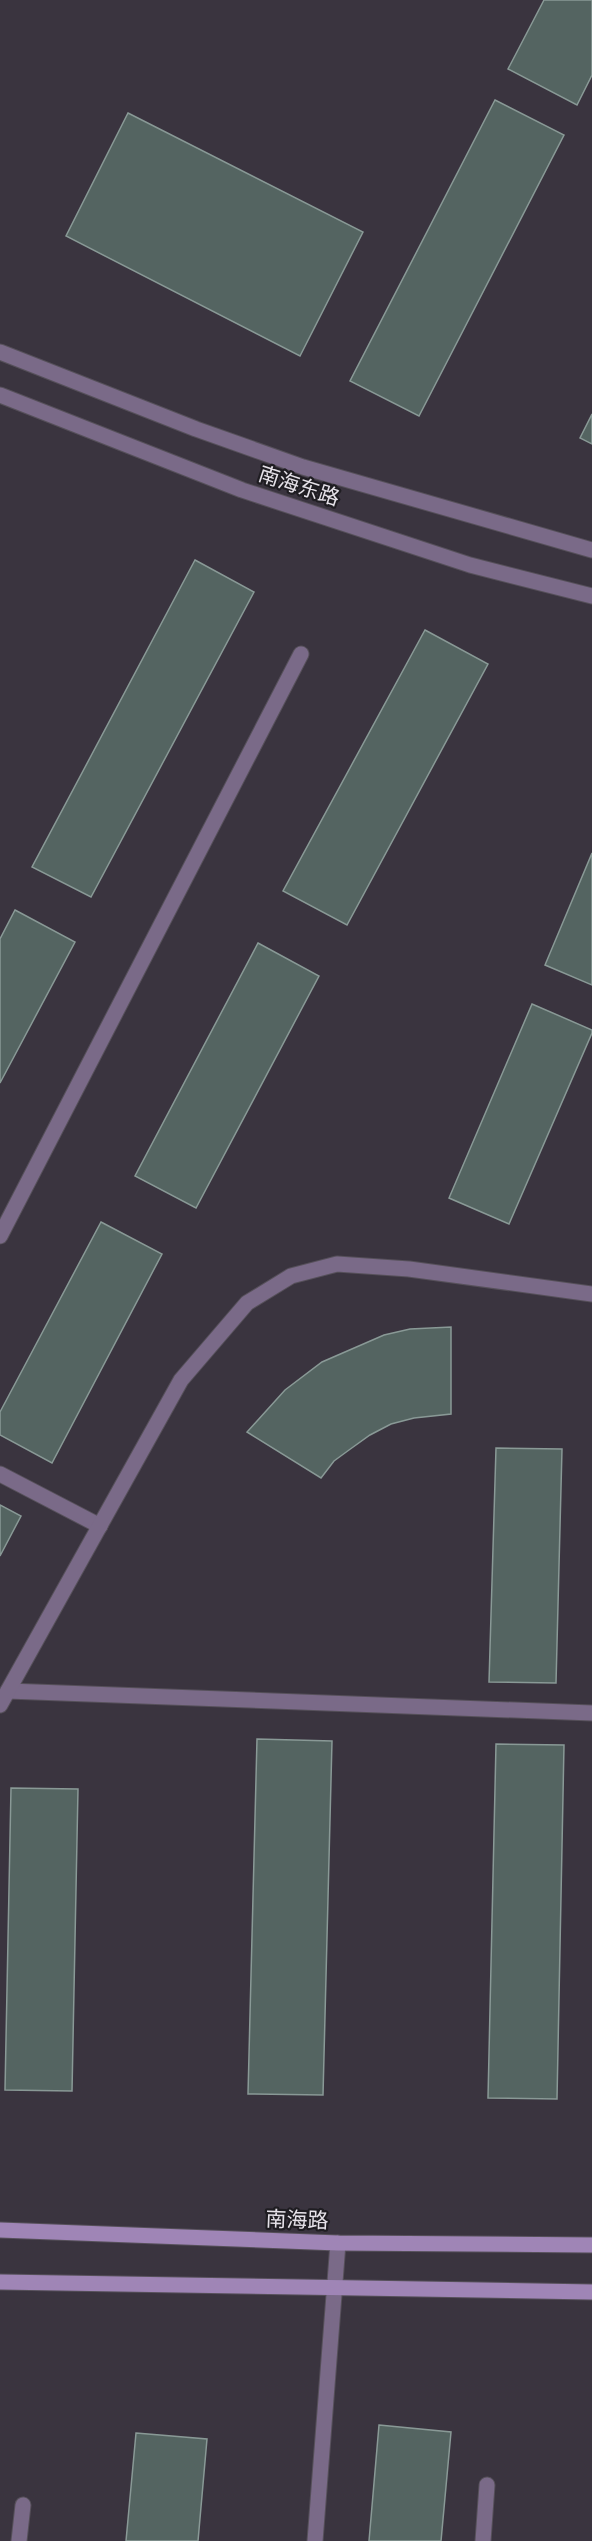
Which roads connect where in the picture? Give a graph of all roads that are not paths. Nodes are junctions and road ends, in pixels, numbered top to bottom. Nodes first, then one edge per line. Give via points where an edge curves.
1 (0, 352) edge
2 (0, 395) edge
3 (592, 550) edge
4 (592, 596) edge
5 (301, 654) dead end
6 (0, 1236) edge
7 (592, 1294) edge
8 (0, 1474) edge
9 (100, 1526) junction
10 (8, 1691) junction
11 (0, 1705) edge
12 (592, 1713) edge
13 (0, 2230) edge
14 (338, 2242) junction
15 (592, 2245) edge
16 (0, 2282) edge
17 (334, 2289) junction
18 (592, 2292) edge
19 (487, 2485) dead end
20 (23, 2505) dead end
21 (19, 2541) edge
22 (315, 2541) edge
23 (483, 2541) edge

1 - 3 street, 南海东路 via 303,467
2 - 4 street, 南海东路 via 242,490 471,565
5 - 6 street
7 - 9 street via 409,1269 337,1264 291,1275 247,1303 181,1380
8 - 9 street
9 - 10 street
10 - 11 street
10 - 12 street
13 - 14 main road, 南海路
14 - 15 main road, 南海路
14 - 17 street
16 - 17 main road
17 - 18 main road
17 - 22 street
19 - 23 street
20 - 21 street

